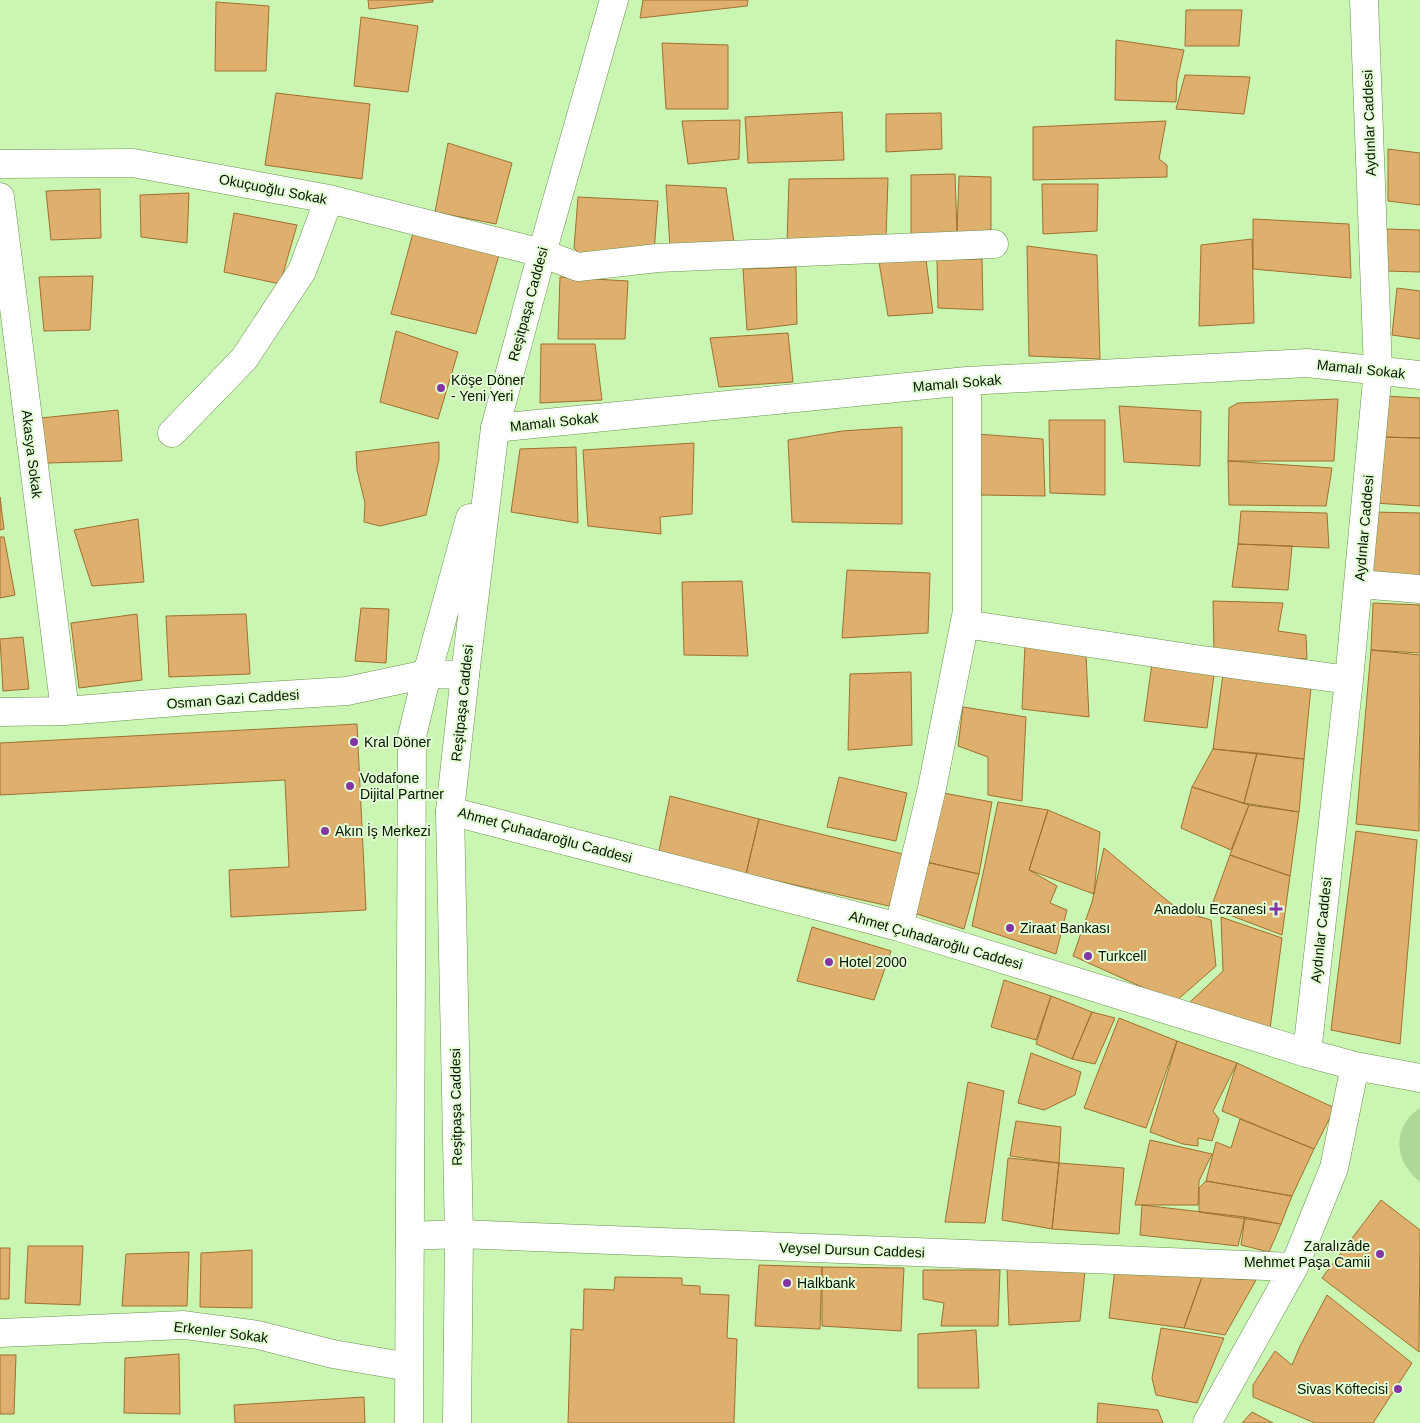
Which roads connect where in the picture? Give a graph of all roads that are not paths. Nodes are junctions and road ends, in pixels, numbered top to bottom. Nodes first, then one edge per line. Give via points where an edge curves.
1 (614, 0) edge
2 (1364, 0) edge
3 (0, 164) edge
4 (0, 197) edge
5 (329, 199) junction
6 (994, 244) dead end
7 (542, 253) junction
8 (1378, 370) junction
9 (1420, 375) edge
10 (967, 381) junction
11 (495, 428) junction
12 (172, 433) dead end
13 (1359, 584) junction
14 (1420, 589) edge
15 (965, 624) junction
16 (427, 674) junction
17 (465, 675) junction
18 (1349, 680) junction
19 (65, 711) junction
20 (0, 712) edge
21 (450, 811) junction
22 (899, 927) junction
23 (1307, 1053) junction
24 (1355, 1066) junction
25 (1420, 1078) edge
26 (459, 1234) junction
27 (410, 1236) junction
28 (1294, 1268) junction
29 (0, 1332) edge
30 (409, 1368) junction
31 (409, 1423) edge
32 (457, 1423) edge
33 (1207, 1423) edge

1 - 7 street, Reşitpaşa Caddesi
2 - 8 street, Aydınlar Caddesi
3 - 5 street, Okuçuoğlu Sokak via 133,163
4 - 19 street, Akasya Sokak
5 - 7 street, Okuçuoğlu Sokak
5 - 12 street via 302,271 244,359
6 - 7 street, Okuçuoğlu Sokak via 658,258 578,267
7 - 11 street, Reşitpaşa Caddesi
8 - 9 street, Mamalı Sokak
8 - 10 street, Mamalı Sokak via 1308,363
8 - 13 street, Aydınlar Caddesi
10 - 11 street, Mamalı Sokak
10 - 15 street
11 - 16 street
11 - 17 street, Reşitpaşa Caddesi
13 - 14 street
13 - 18 street, Aydınlar Caddesi
15 - 18 street
15 - 22 street via 932,788
16 - 17 street, Osman Gazi Caddesi
16 - 19 street, Osman Gazi Caddesi via 347,691
16 - 27 street via 412,736
17 - 21 street, Reşitpaşa Caddesi
18 - 23 street, Aydınlar Caddesi
19 - 20 street, Osman Gazi Caddesi
21 - 22 street, Ahmet Çuhadaroğlu Caddesi
21 - 26 street, Reşitpaşa Caddesi
22 - 23 street, Ahmet Çuhadaroğlu Caddesi
23 - 24 street, Ahmet Çuhadaroğlu Caddesi
24 - 25 street, Ahmet Çuhadaroğlu Caddesi
24 - 28 street via 1334,1168
26 - 27 street, Veysel Dursun Caddesi
26 - 28 street, Veysel Dursun Caddesi
26 - 32 street, Reşitpaşa Caddesi
27 - 30 street
28 - 33 street
29 - 30 street, Erkenler Sokak via 184,1325 258,1335
30 - 31 street

